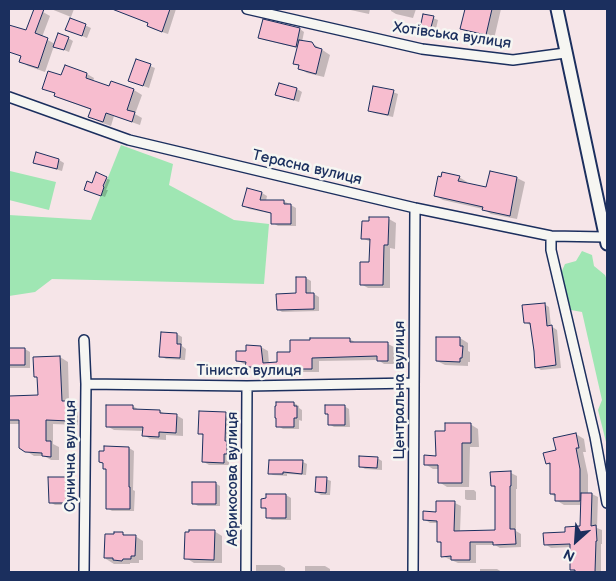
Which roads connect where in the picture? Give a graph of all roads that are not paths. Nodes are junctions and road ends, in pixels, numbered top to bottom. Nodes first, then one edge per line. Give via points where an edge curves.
1 (247, 9) edge
2 (557, 9) edge
3 (566, 53) junction
4 (9, 97) edge
5 (415, 208) junction
6 (550, 236) junction
7 (606, 240) edge
8 (84, 340) dead end
9 (413, 383) junction
10 (86, 384) junction
11 (247, 386) junction
12 (607, 503) edge
13 (84, 572) edge
14 (246, 572) edge
15 (412, 572) edge

1 - 3 street, Хотівська вулиця via 422,49 513,60
2 - 3 street
3 - 7 street
4 - 5 street, Терасна вулиця via 129,140
5 - 6 street, Терасна вулиця
5 - 9 street, Центральна вулиця
6 - 7 street, Терасна вулиця
6 - 12 street
8 - 10 street, Сунична вулиця
9 - 11 street, Тіниста вулиця
9 - 15 street, Центральна вулиця
10 - 11 street, Тіниста вулиця
10 - 13 street, Сунична вулиця
11 - 14 street, Абрикосова вулиця

